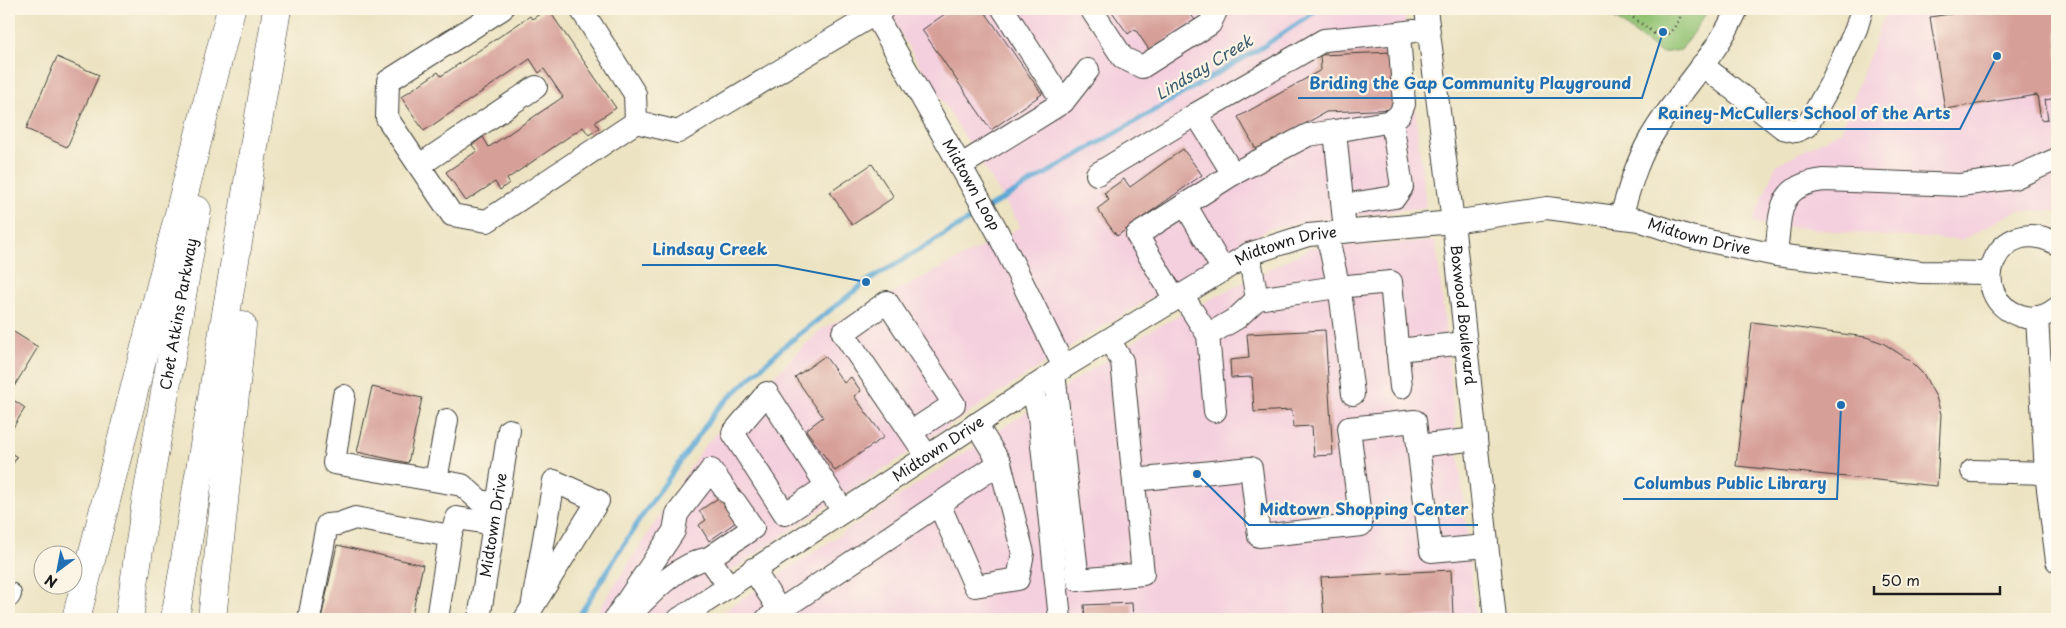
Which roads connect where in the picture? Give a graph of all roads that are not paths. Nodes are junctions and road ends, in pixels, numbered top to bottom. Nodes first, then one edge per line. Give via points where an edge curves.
1 (231, 9) edge
2 (277, 9) edge
3 (502, 9) edge
4 (581, 9) edge
5 (1003, 9) edge
6 (1091, 9) edge
7 (1217, 9) edge
8 (1737, 9) edge
9 (1862, 9) edge
10 (877, 10) edge
11 (1428, 19) edge
12 (1400, 33) junction
13 (1702, 66) junction
14 (1088, 70) dead end
15 (268, 72) junction
16 (536, 87) dead end
17 (1063, 102) junction
18 (1196, 114) junction
19 (1392, 121) junction
20 (636, 122) junction
21 (1335, 131) junction
22 (2057, 159) edge
23 (420, 165) junction
24 (960, 166) junction
25 (1097, 174) dead end
26 (1233, 174) junction
27 (1185, 204) junction
28 (1342, 205) junction
29 (1621, 217) junction
30 (1454, 222) junction
31 (1336, 232) junction
32 (2057, 244) edge
33 (1249, 254) junction
34 (1776, 255) junction
35 (1223, 270) junction
36 (1990, 273) junction
37 (1337, 287) junction
38 (1179, 297) junction
39 (1257, 299) junction
40 (2047, 313) edge
41 (1208, 335) junction
42 (1108, 340) junction
43 (1466, 343) junction
44 (1397, 350) junction
45 (1059, 370) junction
46 (1032, 388) junction
47 (1401, 388) dead end
48 (1354, 394) dead end
49 (344, 396) dead end
50 (2050, 400) edge
51 (1215, 411) dead end
52 (447, 420) dead end
53 (976, 424) junction
54 (509, 430) dead end
55 (911, 432) junction
56 (1476, 439) junction
57 (1418, 446) junction
58 (927, 456) junction
59 (1000, 464) junction
60 (1972, 471) dead end
61 (2046, 473) junction
62 (436, 480) junction
63 (1134, 480) junction
64 (827, 486) junction
65 (939, 504) junction
66 (843, 511) junction
67 (496, 514) junction
68 (674, 531) junction
69 (450, 536) junction
70 (1487, 546) junction
71 (702, 560) junction
72 (2057, 561) edge
73 (754, 569) junction
74 (728, 586) junction
75 (528, 614) edge
76 (773, 615) edge
77 (76, 619) edge
78 (129, 619) edge
79 (175, 619) edge
80 (212, 619) edge
81 (309, 619) edge
82 (437, 619) edge
83 (480, 619) edge
84 (614, 619) edge
85 (626, 619) edge
86 (679, 619) edge
87 (1060, 619) edge
88 (1494, 619) edge

1 - 77 highway
1 - 78 highway, Chet Atkins Parkway
2 - 15 highway
3 - 23 street via 388,81 388,118
4 - 20 street via 635,94
5 - 17 street
6 - 7 street via 1123,58 1142,67 1210,24
8 - 13 street via 1727,31
9 - 13 street via 1832,83 1807,126 1796,131 1784,128
10 - 20 street via 678,132
10 - 24 street, Midtown Loop
11 - 12 street
11 - 30 street, Boxwood Boulevard
12 - 18 street via 1324,40
12 - 19 street via 1404,104
13 - 29 street via 1656,130 1636,165
14 - 17 street
15 - 79 highway
15 - 80 highway
16 - 23 street
17 - 24 street
18 - 25 street
18 - 26 street
19 - 21 street
19 - 28 street via 1402,187 1400,193 1395,197
20 - 23 street via 487,221 452,215
21 - 26 street via 1308,135
21 - 28 street
22 - 34 street via 2014,178 1960,185 1806,182 1793,188 1781,207
24 - 45 street, Midtown Loop via 996,229
26 - 27 street
27 - 35 street
27 - 38 street via 1137,235
28 - 31 street
29 - 30 street, Midtown Drive via 1547,208
29 - 34 street, Midtown Drive via 1690,237
30 - 31 street, Midtown Drive
30 - 43 street, Boxwood Boulevard
31 - 33 street, Midtown Drive via 1308,235
31 - 37 street
32 - 36 street via 2034,235 2021,236 2000,250
33 - 35 street, Midtown Drive
33 - 39 street
34 - 36 street, Midtown Drive via 1921,272
35 - 38 street, Midtown Drive
36 - 40 street via 1991,285 2003,306 2025,317
37 - 39 street
37 - 44 street via 1391,282
37 - 48 street
38 - 41 street
38 - 42 street, Midtown Drive
39 - 41 street via 1237,318
40 - 50 street
41 - 51 street
42 - 45 street, Midtown Drive
42 - 63 street via 1122,361
43 - 44 street
43 - 56 street, Boxwood Boulevard
44 - 47 street
45 - 46 street, Midtown Drive
45 - 63 street, Midtown Loop via 1078,580 1143,574
46 - 53 street, Midtown Drive
46 - 87 street via 1038,416
49 - 62 street via 334,463
50 - 61 street
52 - 62 street
53 - 58 street, Midtown Drive
53 - 59 street
54 - 67 street, Midtown Drive
55 - 55 street via 954,404 887,302 844,332
55 - 58 street
56 - 57 street
56 - 70 street, Boxwood Boulevard
57 - 63 street via 1415,421 1349,428 1361,526 1259,536 1251,468
57 - 70 street via 1431,551
58 - 66 street, Midtown Drive
59 - 65 street
59 - 65 street via 1023,553 1018,579 975,586
60 - 61 street
61 - 72 street
62 - 67 street via 462,485
64 - 64 street via 822,479 767,393 733,433 774,498 785,514
64 - 66 street
65 - 76 street
66 - 73 street, Midtown Drive
67 - 69 street via 457,518
67 - 83 street, Midtown Drive
68 - 71 street
68 - 71 street via 677,514 711,470 753,528
68 - 84 street
69 - 81 street via 355,518 327,525
69 - 82 street
70 - 88 street, Boxwood Boulevard
71 - 74 street
71 - 85 street via 656,589
73 - 74 street, Midtown Drive
73 - 76 street
74 - 86 street, Midtown Drive
75 - 75 street via 598,500 554,481 534,598

